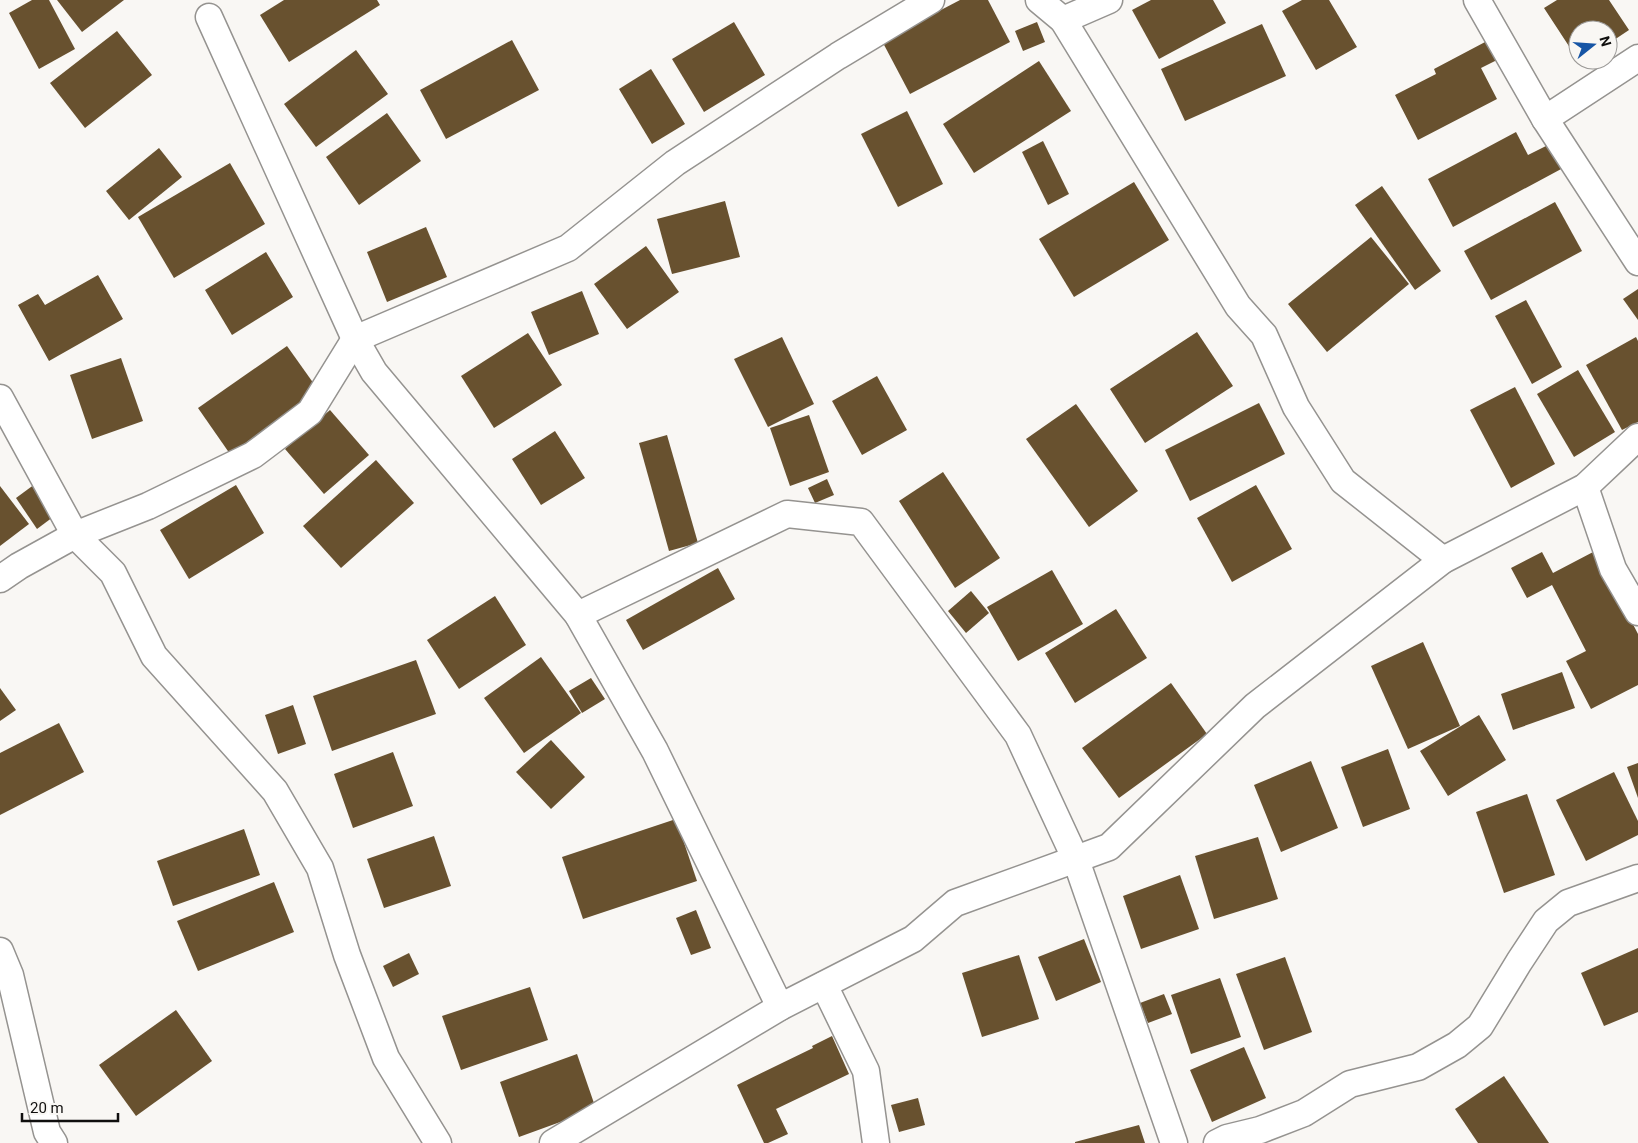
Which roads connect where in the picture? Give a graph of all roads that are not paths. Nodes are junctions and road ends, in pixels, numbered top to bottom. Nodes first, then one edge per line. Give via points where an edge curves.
1 (931, 0) edge
2 (1039, 0) edge
3 (1109, 0) edge
4 (1477, 0) edge
5 (209, 17) dead end
6 (1063, 20) junction
7 (1638, 58) edge
8 (1545, 119) junction
9 (1638, 262) edge
10 (355, 339) junction
11 (0, 398) edge
12 (1638, 438) edge
13 (1585, 487) junction
14 (75, 535) junction
15 (1443, 560) junction
16 (0, 579) edge
17 (1638, 612) edge
18 (578, 615) junction
19 (1076, 860) junction
20 (1638, 878) edge
21 (0, 951) edge
22 (824, 985) junction
23 (780, 1007) junction
24 (54, 1143) edge
25 (438, 1143) edge
26 (553, 1143) edge
27 (876, 1143) edge
28 (1174, 1143) edge
29 (1217, 1143) edge

1 - 10 street via 838,56 675,163 568,248
2 - 6 street
3 - 6 street
4 - 8 street
5 - 10 street
6 - 15 street via 1238,306 1264,335 1296,406 1343,481
7 - 8 street
8 - 9 street
10 - 14 street via 310,412 253,455 148,506
10 - 18 street via 374,372
11 - 14 street
12 - 13 street
13 - 15 street
13 - 17 street via 1613,569
14 - 16 street
14 - 25 street via 113,574 154,656 275,791 320,868 347,954 386,1058
15 - 19 street via 1255,706 1109,847
18 - 19 street via 787,514 861,522 1018,735
18 - 23 street via 655,752
19 - 22 street via 955,903 914,939
19 - 28 street
20 - 29 street via 1568,903 1546,921 1480,1026 1457,1045 1418,1067 1350,1084 1304,1113
21 - 24 street via 10,975 47,1132
22 - 23 street
22 - 27 street via 866,1071
23 - 26 street

